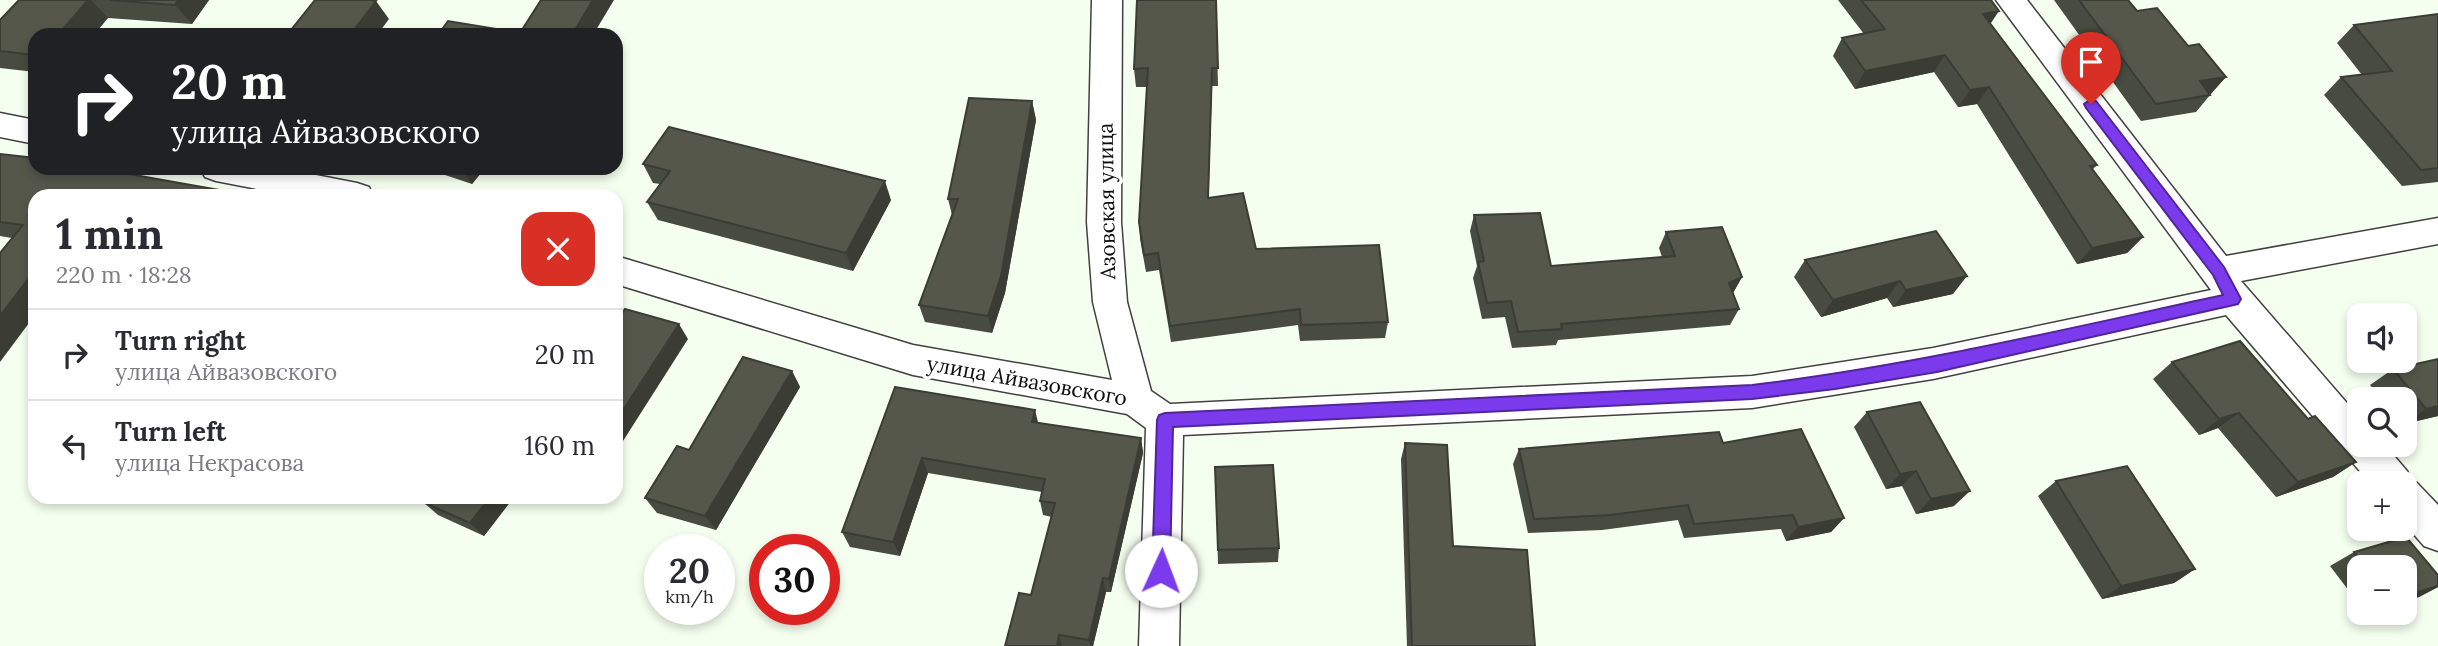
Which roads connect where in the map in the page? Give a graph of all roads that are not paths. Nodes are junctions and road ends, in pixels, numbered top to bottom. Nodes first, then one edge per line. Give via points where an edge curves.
1 (1107, 0) edge
2 (2011, 0) edge
3 (0, 125) edge
4 (28, 131) edge
5 (251, 175) edge
6 (322, 189) edge
7 (2438, 231) edge
8 (623, 272) edge
9 (2226, 285) junction
10 (1150, 410) junction
11 (2347, 429) edge
12 (2371, 457) edge
13 (2384, 471) edge
14 (2417, 510) edge
15 (2438, 533) edge
16 (1159, 646) edge

1 - 10 street, Азовская улица via 1104,222 1110,302
2 - 9 street
3 - 4 street
5 - 6 street
7 - 9 street, улица Айвазовского
8 - 10 street, улица Айвазовского via 913,360
9 - 10 street, улица Айвазовского via 1937,365 1752,392
9 - 11 street
10 - 16 street, Азовская улица
12 - 13 street
14 - 15 street

